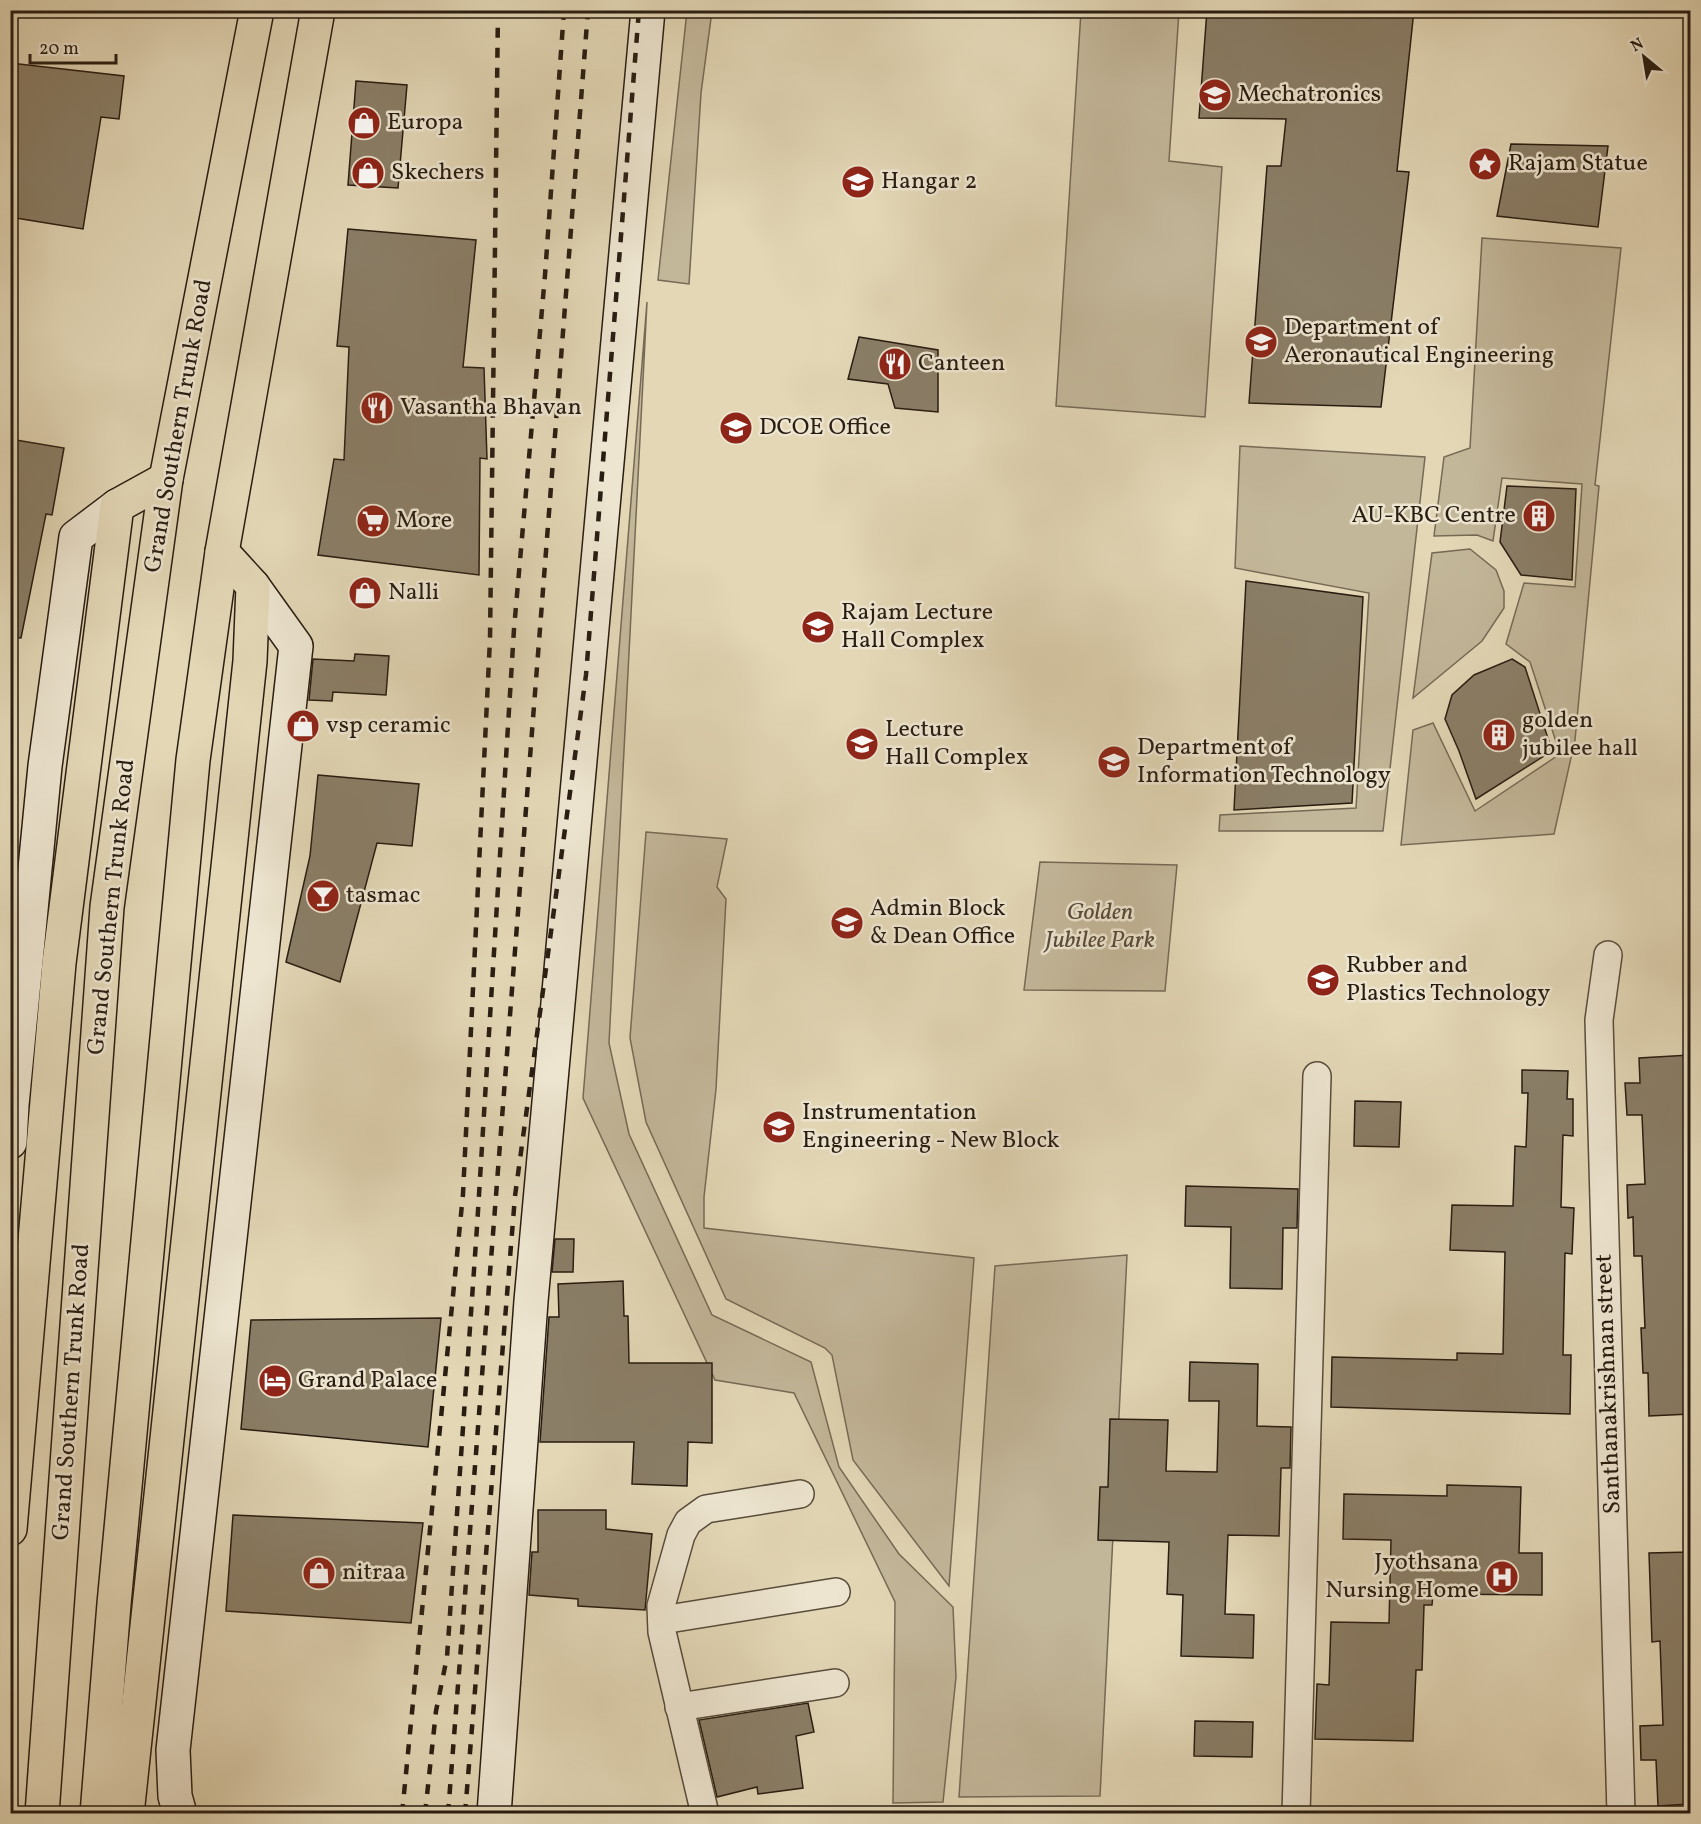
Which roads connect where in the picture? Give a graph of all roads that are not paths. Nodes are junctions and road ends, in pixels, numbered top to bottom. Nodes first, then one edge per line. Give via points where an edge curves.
1 (256, 10) edge
2 (318, 10) edge
3 (648, 10) edge
4 (166, 479) junction
5 (117, 506) junction
6 (222, 552) junction
7 (253, 586) junction
8 (1608, 955) dead end
9 (1317, 1076) dead end
10 (11, 1105) edge
11 (10, 1142) edge
12 (800, 1494) dead end
13 (10, 1529) edge
14 (836, 1592) dead end
15 (662, 1620) junction
16 (835, 1683) dead end
17 (679, 1707) junction
18 (42, 1814) edge
19 (97, 1814) edge
20 (128, 1814) edge
21 (180, 1814) edge
22 (494, 1814) edge
23 (705, 1814) edge
24 (1296, 1814) edge
25 (1621, 1814) edge

1 - 4 main road, Grand Southern Trunk Road
2 - 6 main road
3 - 22 street via 531,1301
4 - 5 main road
4 - 18 main road, Grand Southern Trunk Road via 107,907
5 - 10 street via 76,537 45,766
5 - 13 main road via 59,963
6 - 7 main road
6 - 19 main road via 193,760
7 - 20 main road via 250,661
7 - 21 street via 296,646 173,1750 175,1796
8 - 25 street, Santhanakrishnan street via 1599,1020
9 - 24 street
10 - 11 street
12 - 15 street via 706,1509 688,1522 661,1606
14 - 15 street
15 - 17 street
16 - 17 street
17 - 23 street

